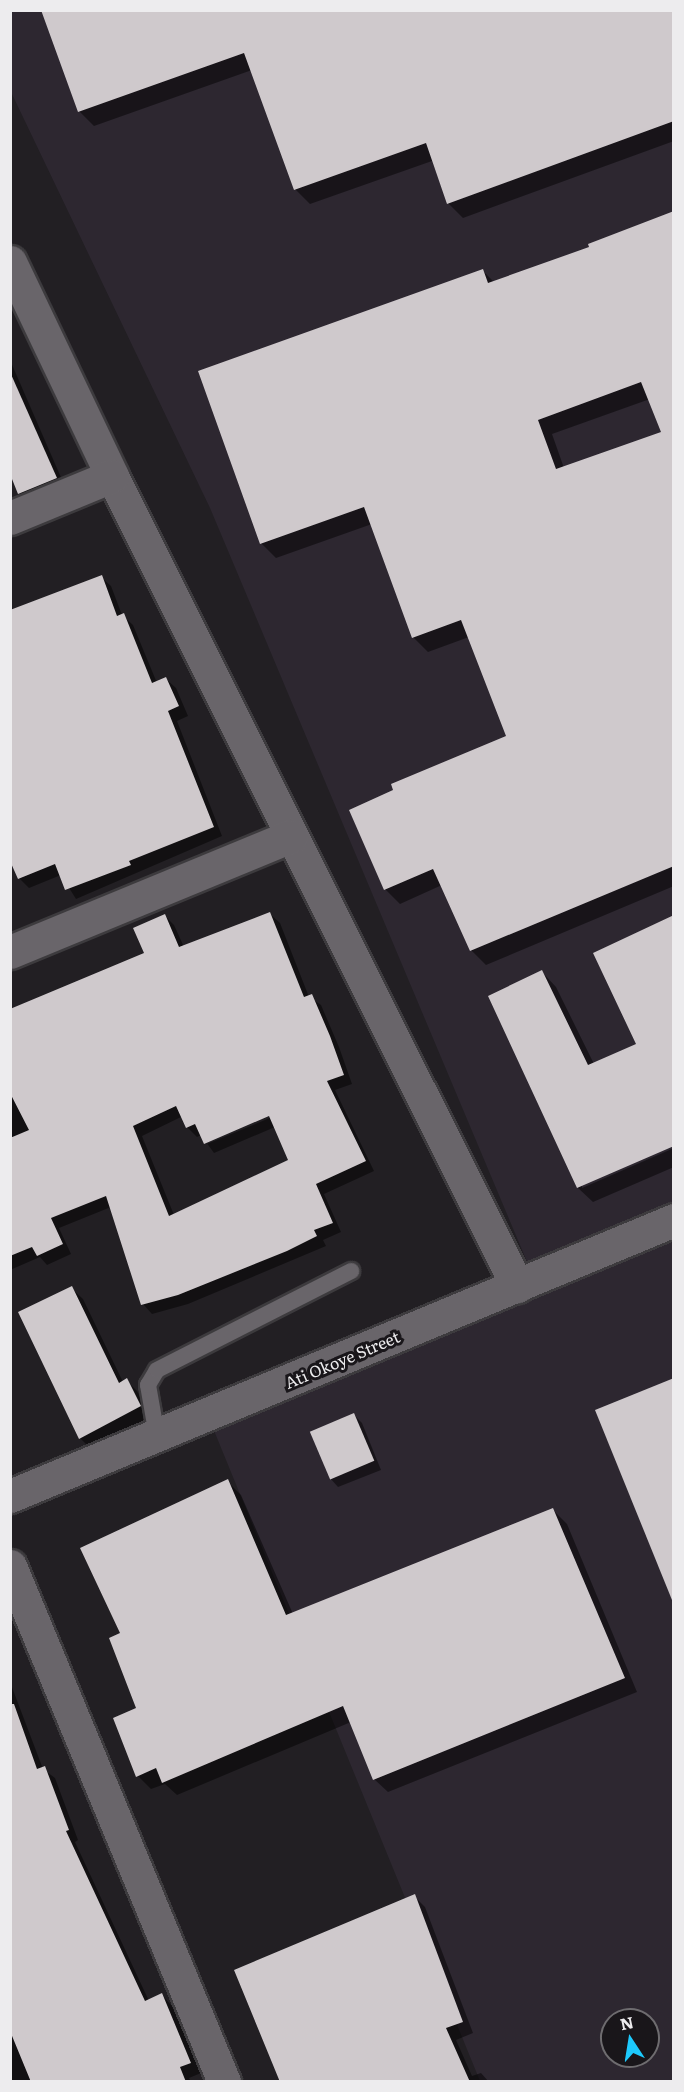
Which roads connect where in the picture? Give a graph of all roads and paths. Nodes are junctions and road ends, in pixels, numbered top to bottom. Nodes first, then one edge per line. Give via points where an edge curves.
1 (10, 262) edge
2 (112, 476) junction
3 (10, 518) edge
4 (291, 836) junction
5 (10, 952) edge
6 (674, 1220) edge
7 (351, 1271) dead end
8 (517, 1286) junction
9 (157, 1436) junction
10 (10, 1496) edge
11 (10, 1566) edge
12 (224, 2082) edge

1 - 2 street
2 - 3 street
2 - 4 street
4 - 5 street
4 - 8 street
6 - 8 street, Ati Okoye Street
7 - 9 lane via 157,1370 148,1385
8 - 9 street, Ati Okoye Street
9 - 10 street, Ati Okoye Street
11 - 12 street

